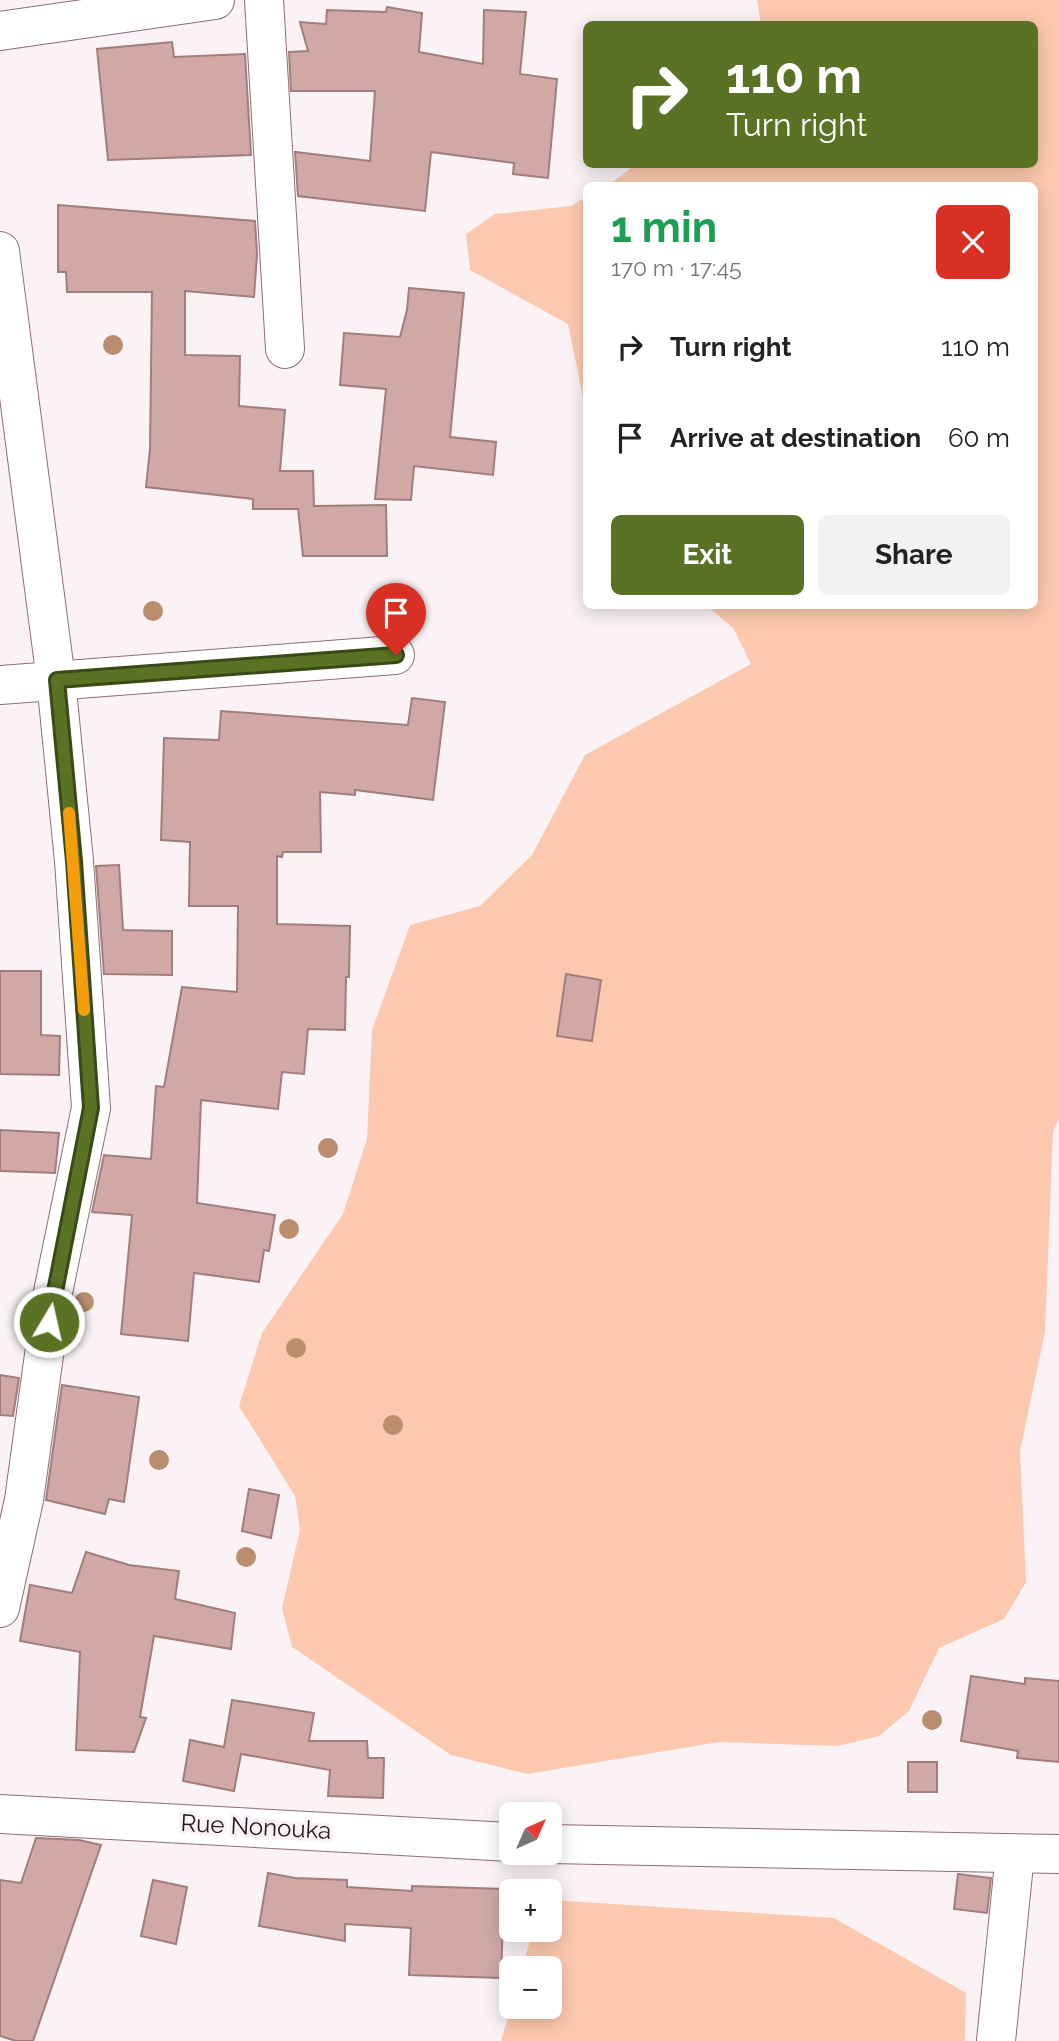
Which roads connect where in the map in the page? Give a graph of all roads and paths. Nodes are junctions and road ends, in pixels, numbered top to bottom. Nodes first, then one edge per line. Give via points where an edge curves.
1 (215, 0) edge
2 (264, 0) edge
3 (0, 31) edge
4 (0, 251) edge
5 (285, 349) dead end
6 (396, 655) dead end
7 (57, 680) junction
8 (0, 685) edge
9 (0, 1608) edge
10 (0, 1814) edge
11 (499, 1841) edge
12 (562, 1845) edge
13 (1014, 1853) junction
14 (1059, 1854) edge
15 (996, 2041) edge

1 - 3 street
2 - 5 street
4 - 7 street
6 - 7 street
7 - 8 street
7 - 9 street via 91,1108 52,1297 24,1500
10 - 11 street, Rue Nonouka
12 - 13 street
13 - 14 street
13 - 15 street

